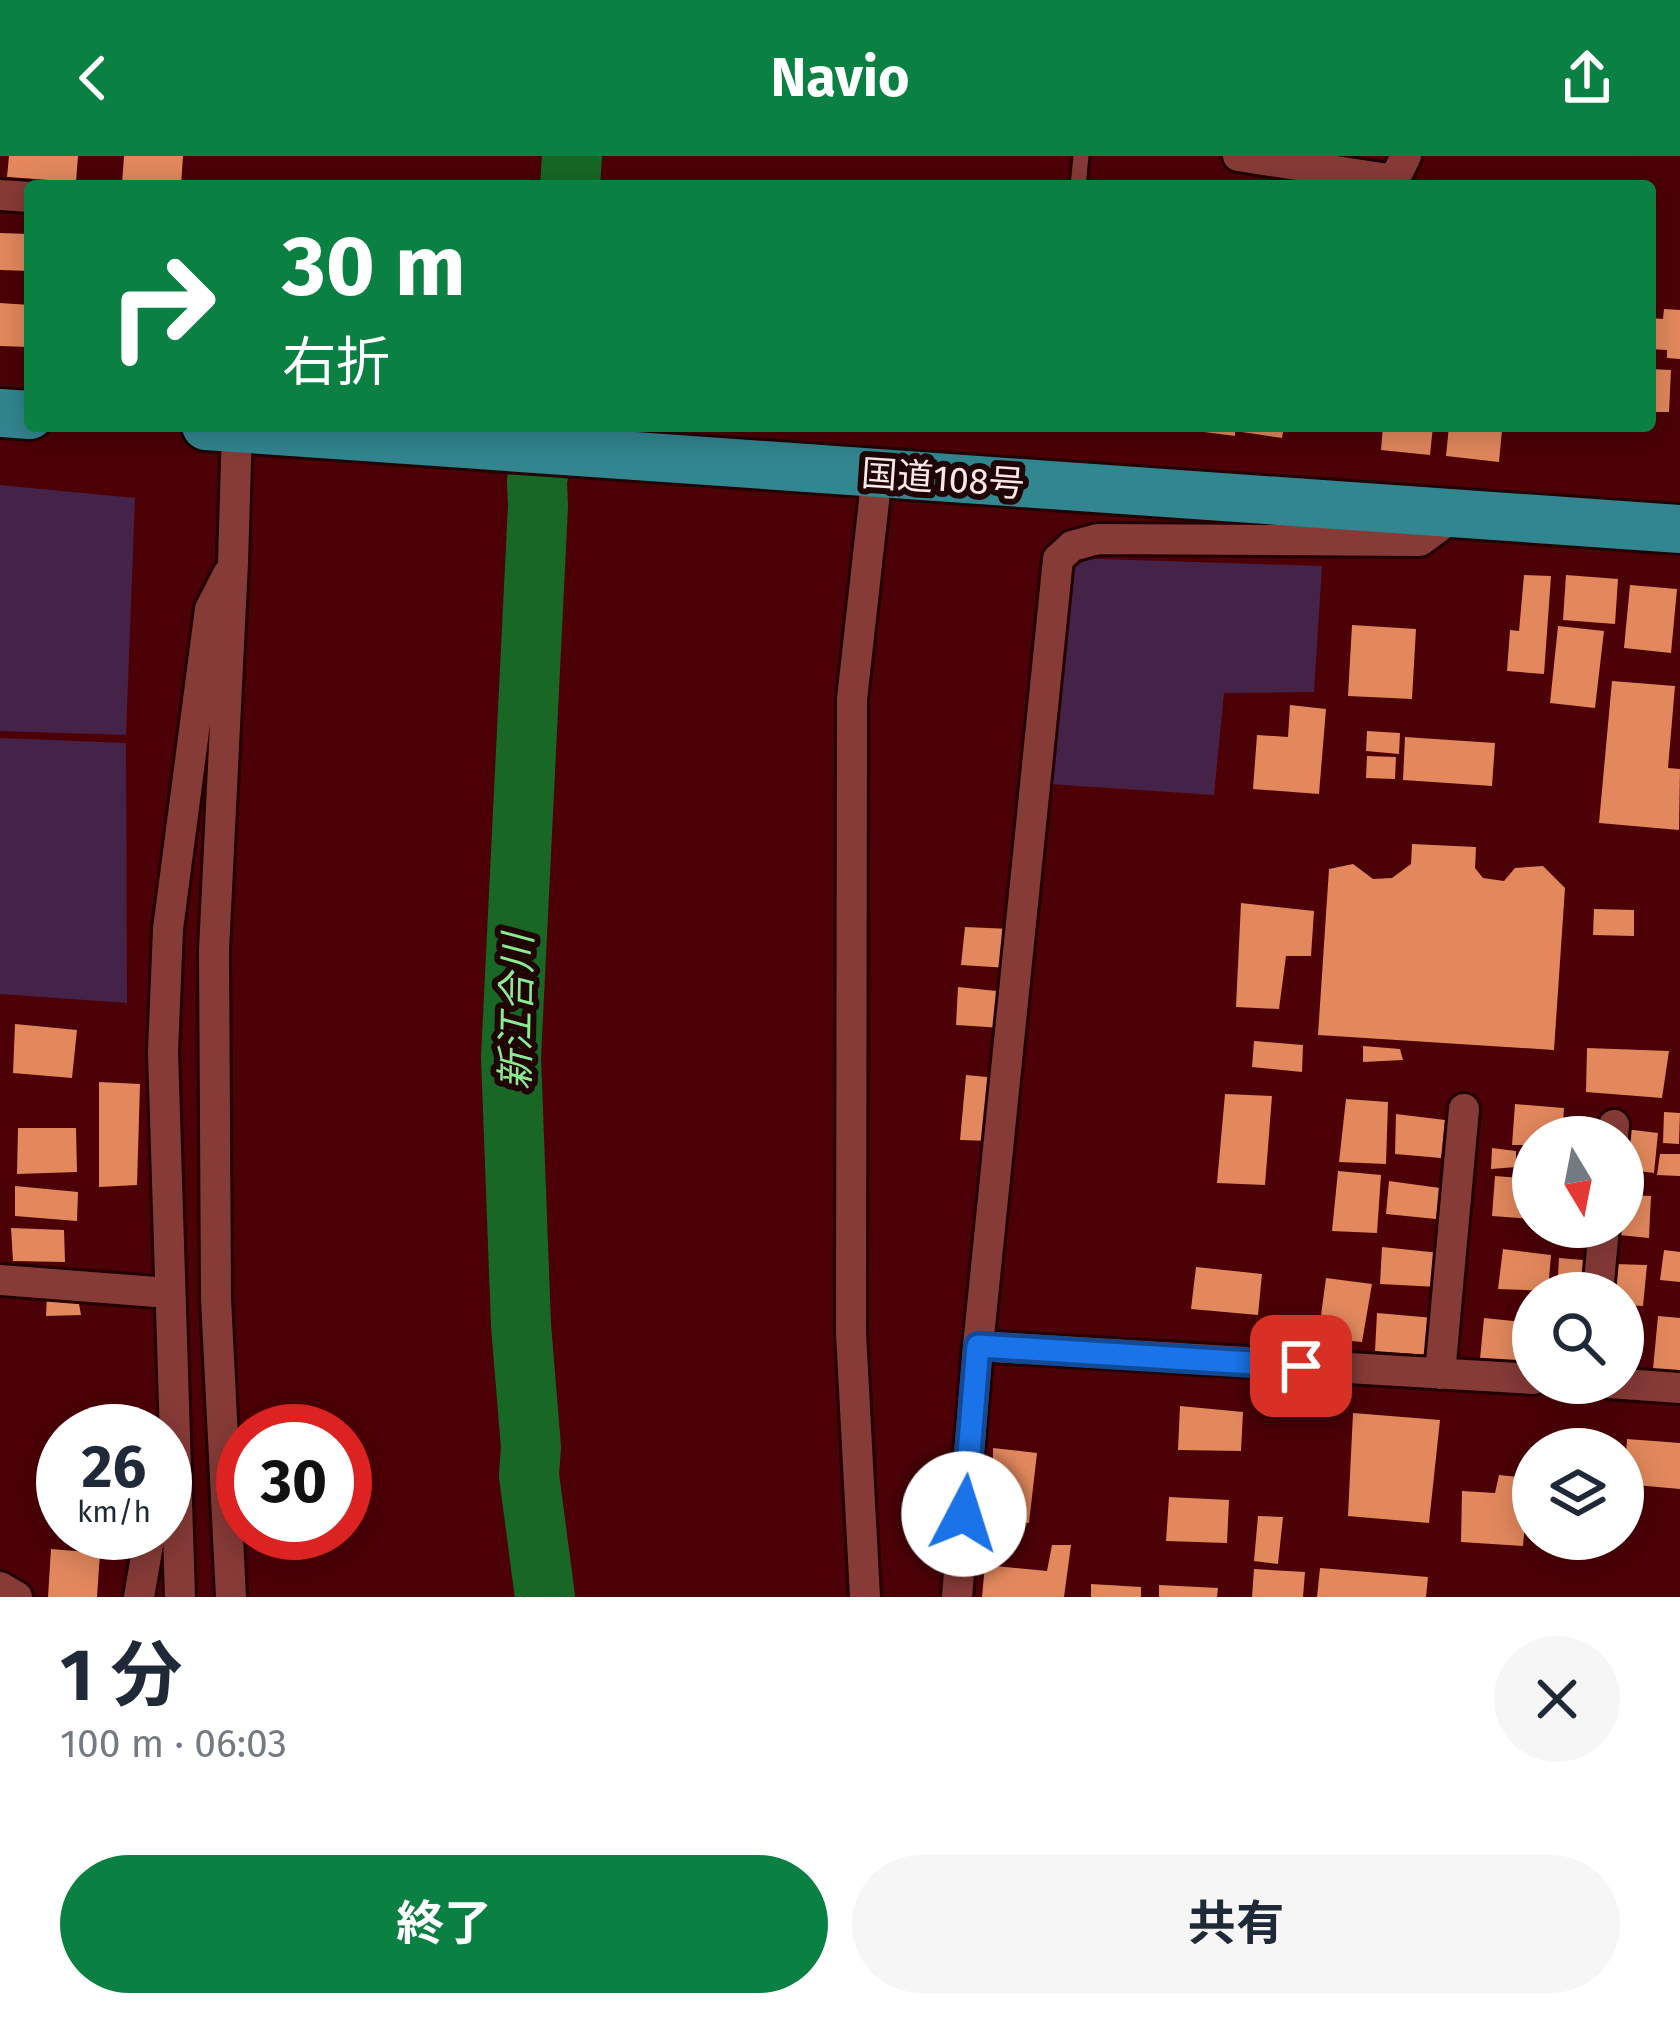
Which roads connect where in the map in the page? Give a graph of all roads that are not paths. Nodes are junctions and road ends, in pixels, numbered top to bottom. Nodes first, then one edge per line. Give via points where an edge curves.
1 (1238, 156) edge
2 (1406, 156) edge
3 (230, 432) edge
4 (300, 432) edge
5 (861, 472) junction
6 (1458, 513) junction
7 (1680, 529) edge
8 (233, 563) junction
9 (1464, 1109) dead end
10 (0, 1280) edge
11 (169, 1293) junction
12 (978, 1346) junction
13 (1440, 1374) junction
14 (1512, 1378) edge
15 (1644, 1385) edge
16 (1680, 1388) edge
17 (174, 1404) edge
18 (145, 1560) edge
19 (179, 1560) edge
20 (0, 1587) edge
21 (17, 1597) edge
22 (139, 1597) edge
23 (180, 1597) edge
24 (231, 1597) edge
25 (865, 1597) edge
26 (957, 1597) edge

1 - 2 street via 1394,180
3 - 8 street
4 - 5 highway, 国道108号
5 - 6 highway, 国道108号
5 - 25 street via 852,699 851,1334
6 - 7 highway, 国道108号
6 - 12 street via 1420,541 1098,539 1058,559
8 - 11 street via 210,609 168,929
8 - 24 street via 214,950 216,1299
9 - 13 street
10 - 11 street
11 - 17 street
12 - 13 street
12 - 26 street
13 - 14 street
15 - 16 street
18 - 22 street
19 - 23 street
20 - 21 street

